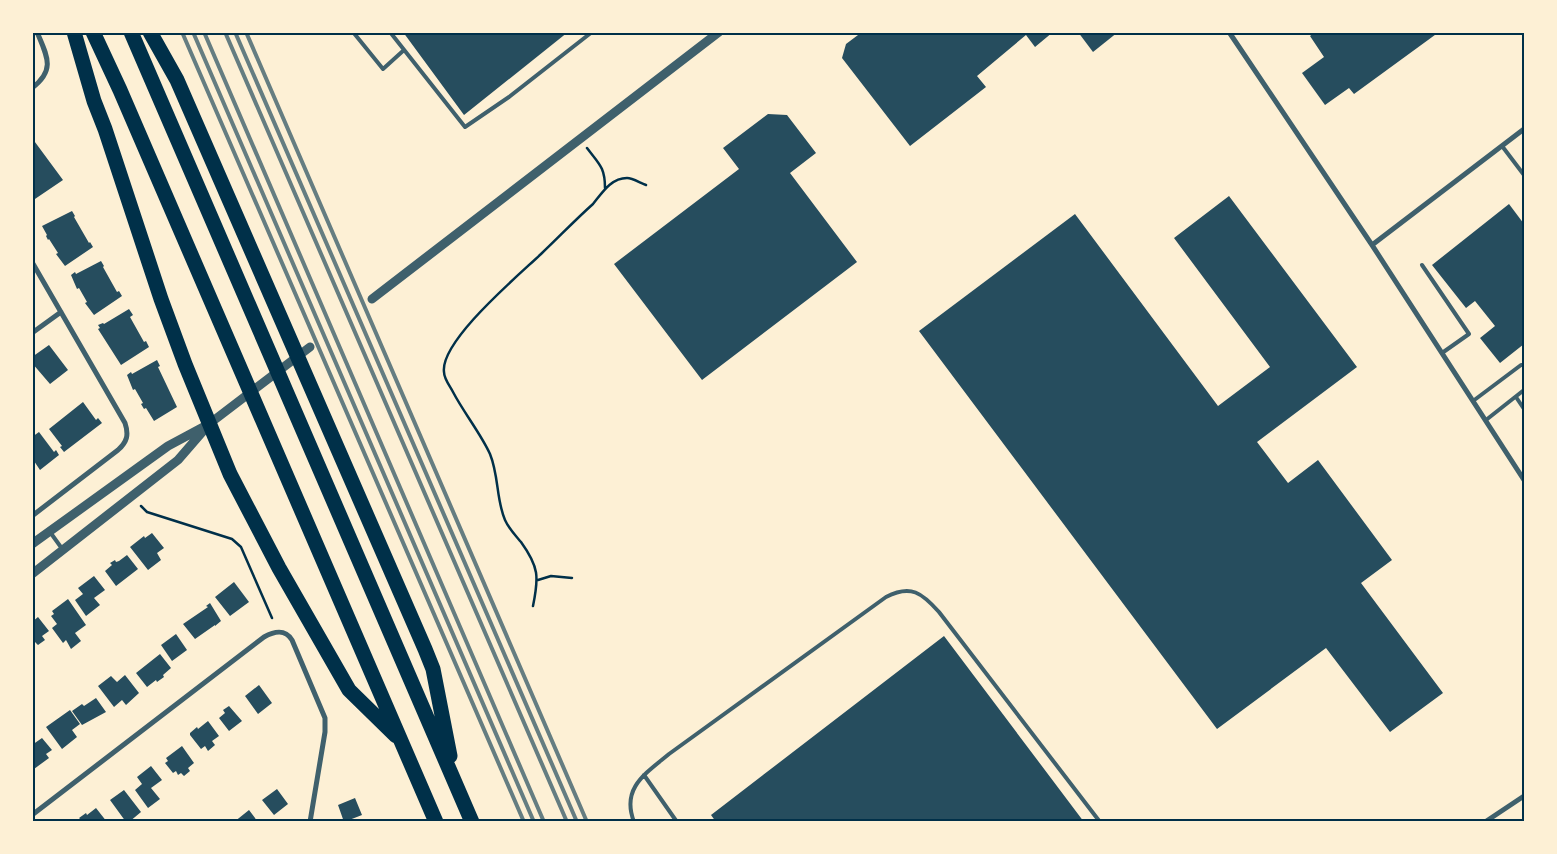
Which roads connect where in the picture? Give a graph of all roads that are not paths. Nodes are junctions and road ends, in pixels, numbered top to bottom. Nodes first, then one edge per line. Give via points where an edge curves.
1 (37, 32) edge
2 (74, 32) edge
3 (93, 32) edge
4 (131, 32) edge
5 (150, 32) edge
6 (353, 32) edge
7 (390, 32) edge
8 (592, 32) edge
9 (718, 32) edge
10 (1229, 32) edge
11 (404, 50) junction
12 (32, 88) edge
13 (1524, 129) edge
14 (1502, 146) junction
15 (1524, 175) edge
16 (1372, 245) junction
17 (32, 262) edge
18 (1422, 266) dead end
19 (372, 299) dead end
20 (61, 312) junction
21 (32, 332) edge
22 (310, 347) dead end
23 (1442, 353) junction
24 (297, 358) junction
25 (1524, 365) edge
26 (1524, 390) edge
27 (1516, 397) junction
28 (1473, 401) junction
29 (1524, 409) edge
30 (1486, 420) junction
31 (209, 424) junction
32 (1524, 480) edge
33 (32, 516) edge
34 (50, 532) junction
35 (32, 544) edge
36 (63, 550) junction
37 (32, 574) edge
38 (401, 742) junction
39 (644, 774) junction
40 (457, 787) junction
41 (1524, 796) edge
42 (32, 816) edge
43 (310, 822) edge
44 (436, 822) edge
45 (472, 822) edge
46 (634, 822) edge
47 (678, 822) edge
48 (1100, 822) edge
49 (1485, 822) edge

1 - 12 street via 48,66 44,78
2 - 31 highway via 155,282
3 - 38 highway
4 - 40 highway
5 - 24 highway via 177,80
6 - 11 lane via 383,69
7 - 11 lane
8 - 11 lane via 465,127
9 - 19 street
10 - 16 street
13 - 14 street
14 - 15 lane
14 - 16 street
16 - 23 street
17 - 20 street
18 - 23 lane via 1470,334
20 - 21 street
20 - 33 street via 125,423 126,439 118,450
22 - 24 street
23 - 28 street
24 - 31 street
24 - 40 highway via 432,669
25 - 28 lane
26 - 27 lane
27 - 29 lane
27 - 30 lane
28 - 30 street
30 - 32 street
31 - 34 street via 168,446
31 - 36 street via 178,460
31 - 38 highway via 255,523 349,690
34 - 35 street
34 - 36 lane
36 - 37 street
38 - 44 highway
39 - 46 lane via 630,796
39 - 47 lane
39 - 48 lane via 870,608 893,594 909,590 939,612
40 - 45 highway
41 - 49 street
42 - 43 street via 275,632 285,633 292,640 325,718

